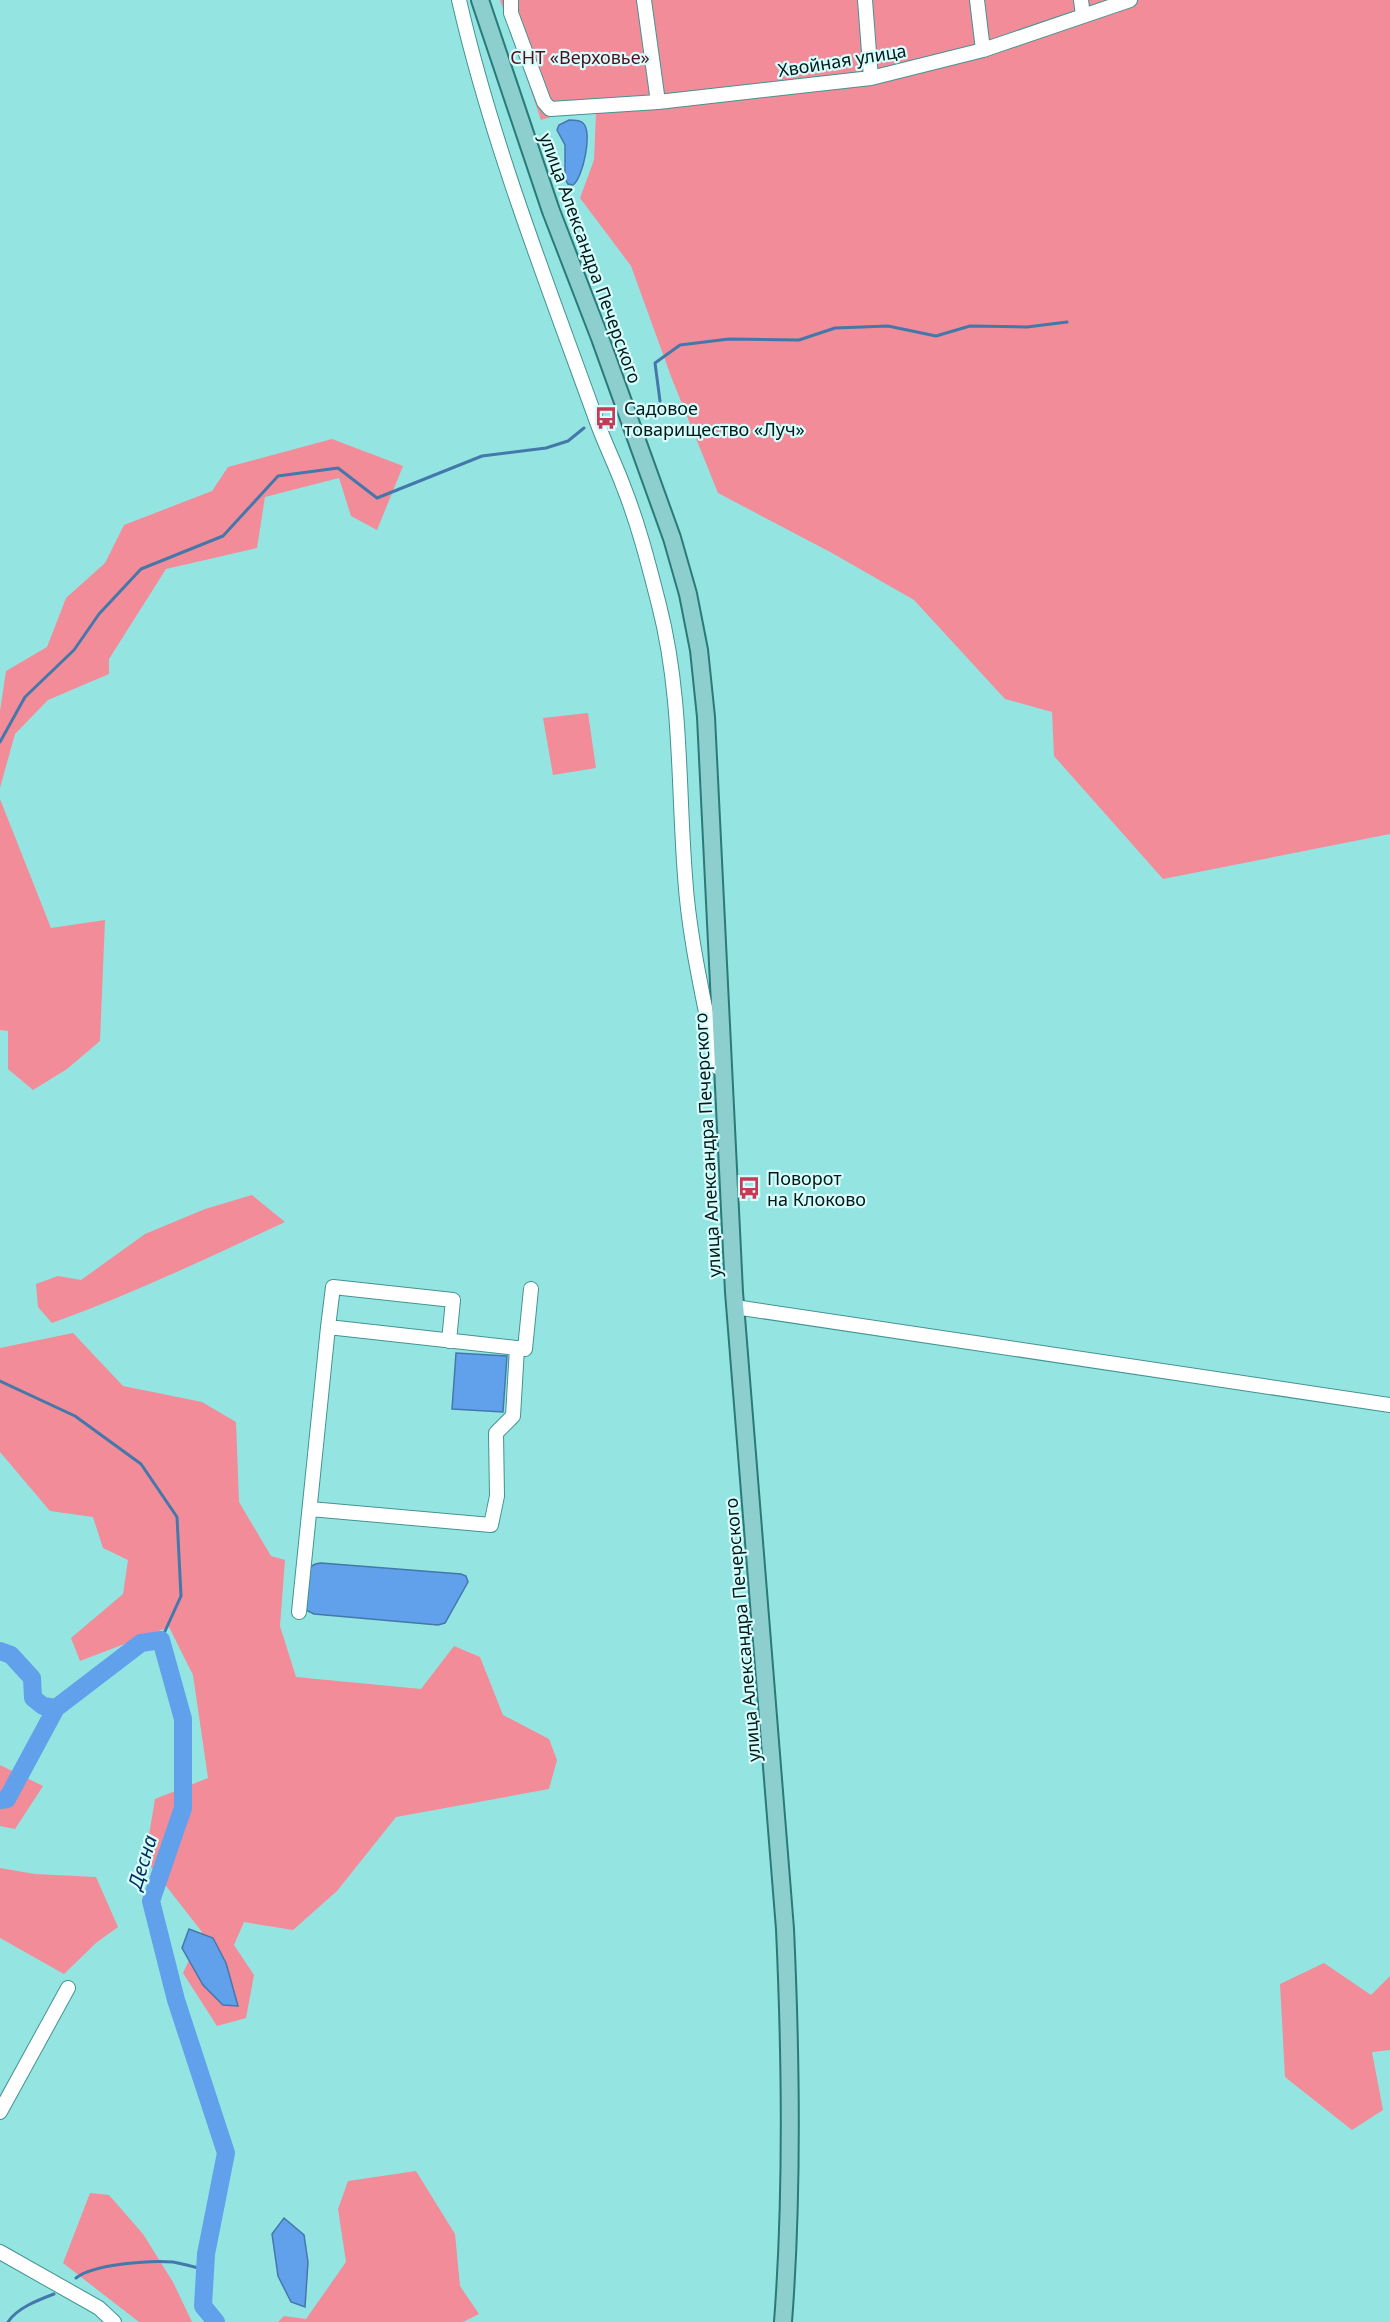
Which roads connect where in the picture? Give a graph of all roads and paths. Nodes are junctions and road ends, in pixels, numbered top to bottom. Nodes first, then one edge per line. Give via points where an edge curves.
1 (459, 0) edge
2 (480, 0) edge
3 (511, 0) edge
4 (644, 0) edge
5 (865, 0) edge
6 (977, 0) edge
7 (1081, 0) edge
8 (1130, 0) edge
9 (1083, 16) junction
10 (983, 50) junction
11 (871, 78) junction
12 (658, 102) junction
13 (724, 1102) junction
14 (531, 1289) dead end
15 (735, 1307) junction
16 (328, 1328) junction
17 (449, 1341) junction
18 (516, 1348) junction
19 (1390, 1405) edge
20 (310, 1509) junction
21 (299, 1612) dead end
22 (68, 1988) dead end
23 (0, 2112) edge
24 (6, 2255) edge
25 (114, 2322) edge
26 (783, 2322) edge

1 - 13 street via 503,159 598,426 625,490 660,610 671,665 692,943
2 - 13 main road, улица Александра Печерского via 551,211 652,479 688,594 706,717
3 - 12 street, Хвойная улица via 511,13 550,109
4 - 12 street
5 - 11 street
6 - 10 street
7 - 9 street
8 - 9 street, Хвойная улица
9 - 10 street, Хвойная улица
10 - 11 street, Хвойная улица
11 - 12 street, Хвойная улица
13 - 15 main road, улица Александра Печерского
14 - 18 street via 525,1349
15 - 19 street
15 - 26 main road, улица Александра Печерского via 785,1929 791,2163
16 - 17 street
16 - 17 street via 333,1287 453,1300
16 - 20 street
17 - 18 street
18 - 20 street via 513,1416 496,1433 497,1496 491,1525
20 - 21 street
22 - 23 street
24 - 25 street via 99,2308

